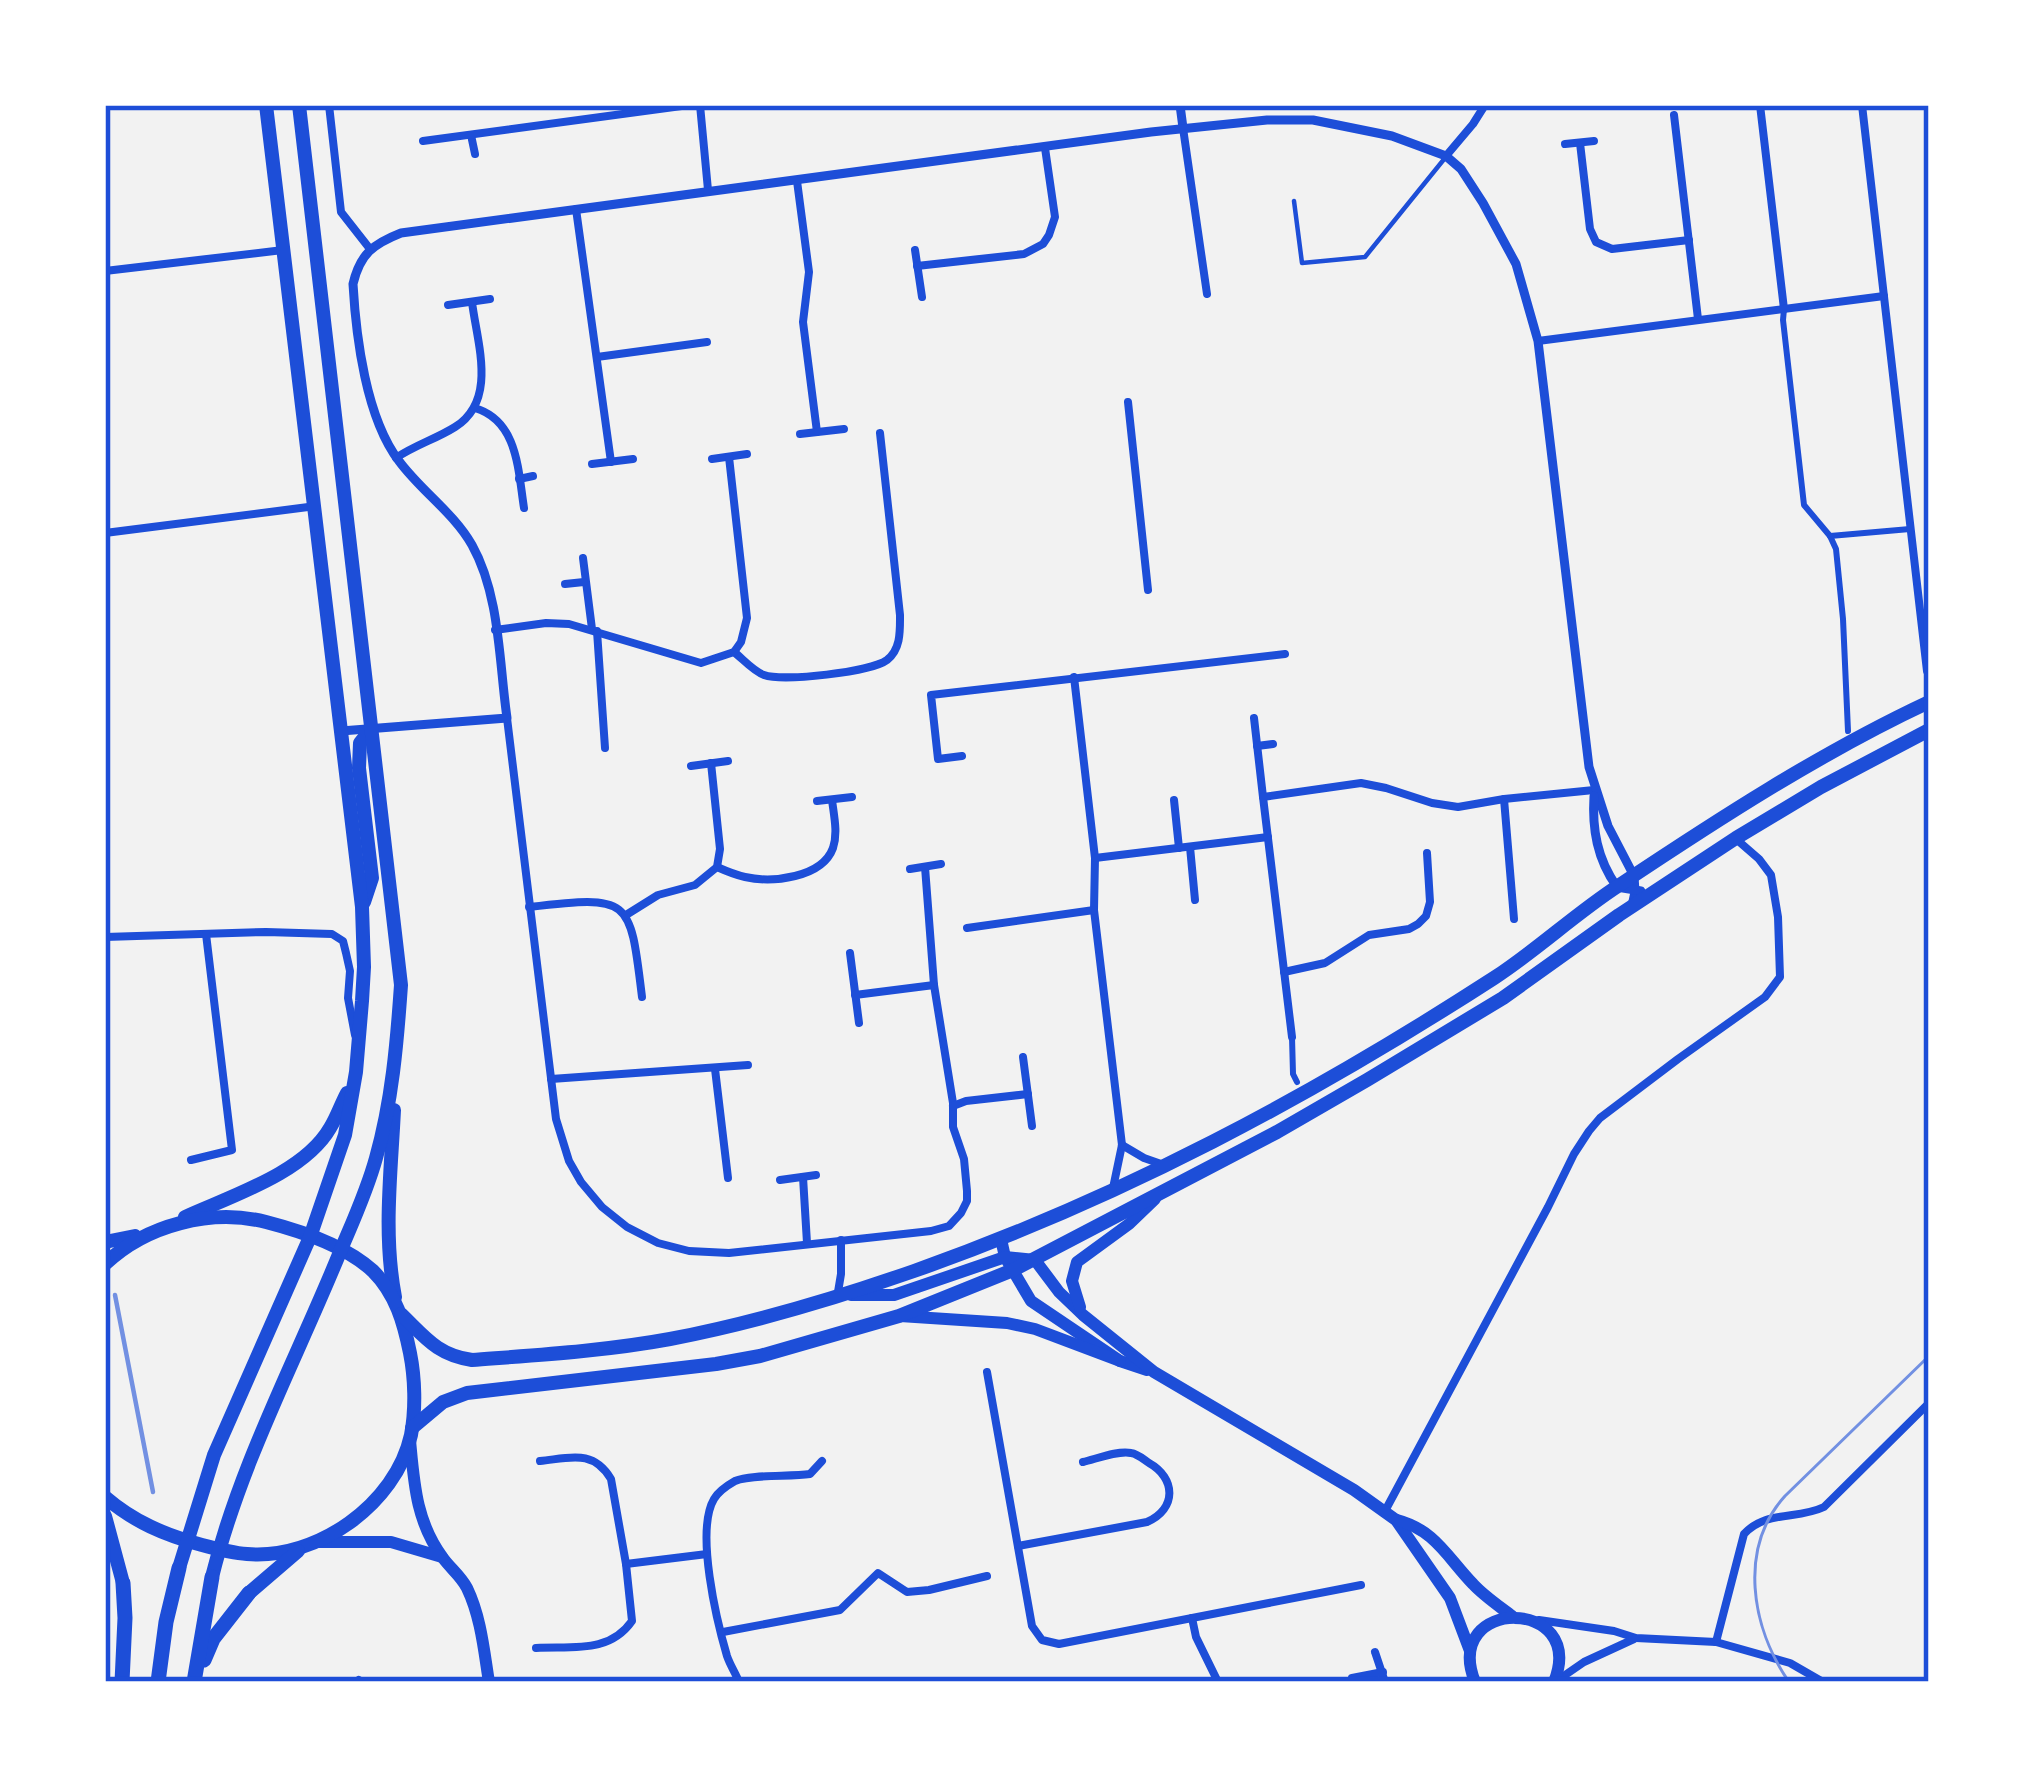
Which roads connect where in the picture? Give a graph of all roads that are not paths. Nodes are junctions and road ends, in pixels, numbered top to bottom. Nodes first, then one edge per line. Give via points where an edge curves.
1 (266, 105) edge
2 (298, 105) edge
3 (328, 105) edge
4 (688, 105) edge
5 (700, 105) edge
6 (1180, 105) edge
7 (1485, 105) edge
8 (1760, 105) edge
9 (1862, 105) edge
10 (1674, 115) dead end
11 (1183, 128) junction
12 (472, 135) junction
13 (423, 141) dead end
14 (1594, 141) dead end
15 (1580, 142) junction
16 (1565, 144) dead end
17 (1045, 148) junction
18 (476, 154) dead end
19 (1446, 156) junction
20 (797, 181) junction
21 (708, 190) junction
22 (1294, 202) dead end
23 (577, 209) junction
24 (1689, 239) junction
25 (370, 249) junction
26 (285, 250) junction
27 (915, 250) dead end
28 (917, 266) junction
29 (105, 272) edge
30 (1207, 294) dead end
31 (1884, 296) junction
32 (922, 297) dead end
33 (490, 299) dead end
34 (472, 302) junction
35 (448, 305) dead end
36 (1784, 310) junction
37 (1698, 319) junction
38 (1538, 341) junction
39 (707, 342) dead end
40 (597, 357) junction
41 (1127, 402) dead end
42 (475, 408) junction
43 (844, 429) dead end
44 (817, 432) junction
45 (880, 433) dead end
46 (800, 434) dead end
47 (747, 454) dead end
48 (729, 457) junction
49 (396, 458) junction
50 (633, 459) dead end
51 (712, 459) dead end
52 (611, 462) junction
53 (592, 464) dead end
54 (533, 476) dead end
55 (519, 478) junction
56 (316, 506) junction
57 (524, 508) dead end
58 (1911, 529) junction
59 (105, 533) edge
60 (1830, 536) junction
61 (583, 558) dead end
62 (584, 582) junction
63 (565, 584) dead end
64 (1148, 590) dead end
65 (496, 630) junction
66 (594, 630) junction
67 (734, 652) junction
68 (1285, 654) dead end
69 (1927, 671) edge
70 (1074, 677) junction
71 (1929, 702) edge
72 (506, 718) junction
73 (1254, 718) dead end
74 (371, 729) junction
75 (1848, 730) dead end
76 (1929, 730) edge
77 (341, 731) junction
78 (1273, 744) dead end
79 (1257, 746) junction
80 (604, 748) dead end
81 (962, 756) dead end
82 (728, 761) dead end
83 (711, 763) junction
84 (691, 766) dead end
85 (1594, 790) junction
86 (852, 797) dead end
87 (1263, 797) junction
88 (1504, 799) junction
89 (832, 800) junction
90 (1174, 800) dead end
91 (817, 802) dead end
92 (1268, 837) junction
93 (1736, 838) junction
94 (1184, 847) junction
95 (1426, 853) dead end
96 (1095, 858) junction
97 (941, 865) dead end
98 (717, 867) junction
99 (925, 867) junction
100 (910, 868) dead end
101 (1617, 886) junction
102 (1634, 891) junction
103 (1195, 900) dead end
104 (362, 907) junction
105 (530, 907) junction
106 (1094, 910) junction
107 (626, 915) junction
108 (1514, 919) dead end
109 (967, 928) dead end
110 (206, 934) junction
111 (105, 938) edge
112 (850, 953) dead end
113 (1284, 972) junction
114 (934, 985) junction
115 (855, 994) junction
116 (642, 997) dead end
117 (859, 1023) dead end
118 (1292, 1037) joint
119 (398, 1039) junction
120 (358, 1042) junction
121 (1023, 1058) dead end
122 (748, 1065) dead end
123 (716, 1069) junction
124 (356, 1072) junction
125 (551, 1079) junction
126 (1297, 1082) dead end
127 (1028, 1094) junction
128 (953, 1106) junction
129 (1032, 1126) dead end
130 (1122, 1145) junction
131 (191, 1160) dead end
132 (1168, 1166) junction
133 (816, 1175) dead end
134 (802, 1177) junction
135 (728, 1178) dead end
136 (780, 1180) dead end
137 (1165, 1190) junction
138 (1112, 1192) junction
139 (164, 1227) junction
140 (146, 1233) junction
141 (310, 1237) junction
142 (841, 1240) junction
143 (1000, 1240) junction
144 (105, 1242) edge
145 (807, 1244) junction
146 (340, 1251) junction
147 (1035, 1260) junction
148 (1009, 1263) junction
149 (105, 1264) edge
150 (841, 1296) junction
151 (399, 1309) junction
152 (1083, 1315) junction
153 (899, 1316) junction
154 (1120, 1361) junction
155 (987, 1372) dead end
156 (1154, 1372) junction
157 (1929, 1403) edge
158 (411, 1433) junction
159 (540, 1461) dead end
160 (822, 1461) dead end
161 (1083, 1462) dead end
162 (105, 1497) edge
163 (105, 1516) edge
164 (1390, 1516) junction
165 (187, 1541) junction
166 (310, 1545) junction
167 (1018, 1546) junction
168 (219, 1549) junction
169 (707, 1554) junction
170 (443, 1558) junction
171 (626, 1564) junction
172 (179, 1568) joint
173 (987, 1576) dead end
174 (212, 1577) joint
175 (123, 1582) joint
176 (1360, 1585) dead end
177 (249, 1593) joint
178 (1512, 1616) junction
179 (1192, 1618) junction
180 (1532, 1619) junction
181 (723, 1632) junction
182 (1636, 1638) junction
183 (1716, 1642) junction
184 (536, 1648) dead end
185 (1375, 1652) dead end
186 (1470, 1652) junction
187 (1384, 1677) edge
188 (1352, 1678) dead end
189 (122, 1682) edge
190 (158, 1682) edge
191 (194, 1682) edge
192 (489, 1682) edge
193 (739, 1682) edge
194 (1218, 1682) edge
195 (1475, 1682) edge
196 (1555, 1682) edge
197 (1823, 1682) edge

1 - 26 highway
2 - 74 highway
3 - 25 street via 341,212
4 - 12 street
5 - 21 street
6 - 11 street
7 - 19 street
8 - 36 street
9 - 31 street
10 - 24 street
11 - 17 street
11 - 19 street via 1313,120
11 - 30 street
12 - 13 street
12 - 18 street
14 - 15 street
15 - 16 street
15 - 24 street via 1596,242 1612,249
17 - 20 street
17 - 28 street via 1055,217 1043,244 1024,254
19 - 22 lane via 1365,257 1302,263
19 - 38 street via 1503,238
20 - 21 street
20 - 44 street
21 - 23 street
23 - 25 street via 400,233
23 - 40 street
24 - 37 street
25 - 49 street via 353,284 367,388
26 - 29 street
26 - 56 highway
27 - 28 street
28 - 32 street
31 - 36 street
31 - 58 street
33 - 34 street
34 - 35 street
34 - 42 street via 482,380
36 - 37 street
36 - 60 street via 1804,506
37 - 38 street
38 - 85 street
39 - 40 street
40 - 52 street
41 - 64 street
42 - 49 street
42 - 55 street via 509,435
43 - 44 street
44 - 46 street
45 - 67 street via 900,615 892,655 866,668 781,678 761,675
47 - 48 street
48 - 51 street
48 - 67 street via 747,616
49 - 65 street via 471,544
50 - 52 street
52 - 53 street
54 - 55 street
55 - 57 street
56 - 59 street
56 - 77 highway
58 - 60 street
58 - 69 street
60 - 75 street via 1844,619
61 - 62 street
62 - 63 street
62 - 66 street
65 - 66 street via 547,623
65 - 72 street
66 - 67 street via 693,662
66 - 80 street
68 - 70 street
70 - 81 street via 931,695 938,759
70 - 96 street
71 - 102 highway via 1699,832
72 - 74 street
72 - 105 street
73 - 79 street
74 - 77 street
74 - 104 highway via 360,742 372,878
74 - 119 highway via 401,985
76 - 93 highway
77 - 104 highway
78 - 79 street
79 - 87 street
82 - 83 street
83 - 84 street
83 - 98 street
85 - 88 street
85 - 101 street via 1602,866
85 - 102 street
86 - 89 street
87 - 88 street via 1361,783 1458,807
87 - 92 street
88 - 108 street
89 - 91 street
89 - 98 street via 833,847 813,870 751,878
90 - 94 street
92 - 94 street
92 - 113 street
93 - 102 highway via 1661,887
93 - 164 street via 1771,875 1780,976 1754,1005 1589,1131
94 - 96 street
94 - 103 street
95 - 113 street via 1430,902 1418,924 1369,935 1325,964
96 - 106 street
97 - 99 street
98 - 107 street
99 - 100 street
99 - 114 street
101 - 102 highway
101 - 132 highway via 1461,999
102 - 137 highway via 1534,976 1452,1029
104 - 120 highway
105 - 107 street via 591,900
105 - 125 street
106 - 109 street
106 - 130 street
107 - 116 street
110 - 111 street
110 - 120 street via 332,934 343,941
110 - 131 street via 232,1150
112 - 115 street
113 - 118 street
114 - 115 street
114 - 128 street
115 - 117 street
118 - 126 street
119 - 146 highway via 376,1160
119 - 151 highway via 388,1222
120 - 124 highway
121 - 127 street
122 - 123 street
123 - 125 street
123 - 135 street
124 - 139 highway via 329,1131 306,1156
124 - 141 highway via 345,1136
125 - 145 street via 569,1162 627,1227 707,1254
127 - 128 street
127 - 129 street
128 - 142 street via 967,1181 961,1213 942,1229
130 - 132 street
130 - 138 street
132 - 138 highway
133 - 134 street
134 - 136 street
134 - 145 street
137 - 147 highway
137 - 152 main road via 1077,1262 1072,1281
138 - 143 highway
139 - 140 highway
139 - 141 highway via 250,1219
140 - 144 highway
140 - 149 highway
141 - 146 highway
141 - 165 highway via 214,1455
142 - 145 street
142 - 150 street
143 - 148 main road
143 - 150 highway
146 - 151 highway via 372,1271
146 - 168 highway
147 - 148 highway
147 - 152 main road
148 - 150 main road via 894,1295
148 - 153 highway
148 - 154 main road via 1041,1310
150 - 151 highway via 670,1339 472,1360 434,1346
151 - 158 highway via 412,1372
152 - 156 main road
153 - 154 main road via 1006,1323
153 - 158 highway via 716,1364 467,1393 443,1402
154 - 156 main road
155 - 167 street
156 - 164 main road
157 - 183 street via 1824,1507 1768,1518 1744,1534
158 - 166 highway via 374,1501
158 - 170 main road via 415,1498
159 - 171 street via 587,1458 607,1472
160 - 169 street via 810,1474 746,1477 721,1491 709,1514
161 - 167 street via 1131,1453 1166,1476 1167,1507 1147,1522
162 - 165 highway via 150,1528
163 - 175 highway
164 - 178 main road via 1430,1534
164 - 186 main road via 1450,1598
165 - 168 highway
165 - 172 highway
166 - 168 highway via 261,1554
166 - 170 main road via 391,1542
166 - 177 highway
167 - 179 street via 1032,1626 1042,1640 1059,1644
168 - 174 highway
169 - 171 street
169 - 181 street
170 - 192 main road via 471,1598
171 - 184 street via 626,1630 598,1646
172 - 190 highway
173 - 181 street via 908,1592 878,1573 840,1610
174 - 191 highway
175 - 189 highway
176 - 179 street
177 - 191 highway via 213,1639
178 - 180 main road
178 - 186 main road via 1481,1630
179 - 194 street
180 - 182 street
180 - 196 main road via 1555,1642
181 - 193 street
182 - 183 street
182 - 196 street
183 - 197 street via 1790,1663
185 - 187 street
186 - 195 main road
187 - 188 street

